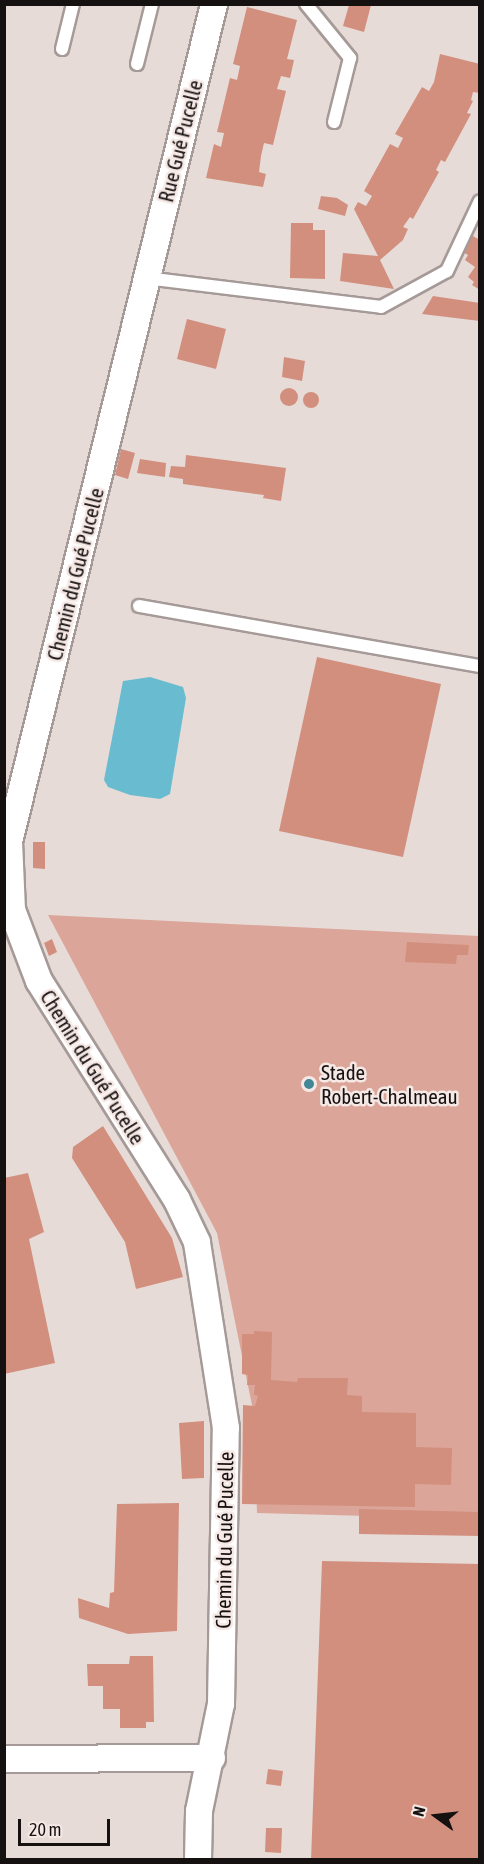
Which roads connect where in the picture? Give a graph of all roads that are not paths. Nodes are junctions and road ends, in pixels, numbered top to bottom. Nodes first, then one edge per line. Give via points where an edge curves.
1 (73, 4) edge
2 (152, 4) edge
3 (214, 4) edge
4 (306, 4) edge
5 (62, 49) dead end
6 (137, 64) dead end
7 (334, 122) dead end
8 (480, 201) edge
9 (146, 278) junction
10 (139, 606) dead end
11 (480, 666) edge
12 (212, 1758) junction
13 (4, 1759) edge
14 (198, 1860) edge

1 - 5 lane
2 - 6 lane
3 - 9 street, Rue Gué Pucelle
4 - 7 lane via 350,58
8 - 9 lane via 447,271 381,307
9 - 12 street, Chemin du Gué Pucelle via 9,854 12,910 39,981 177,1200 197,1242 226,1428 221,1704
10 - 11 lane
12 - 13 street
12 - 14 street, Chemin du Gué Pucelle via 199,1811

